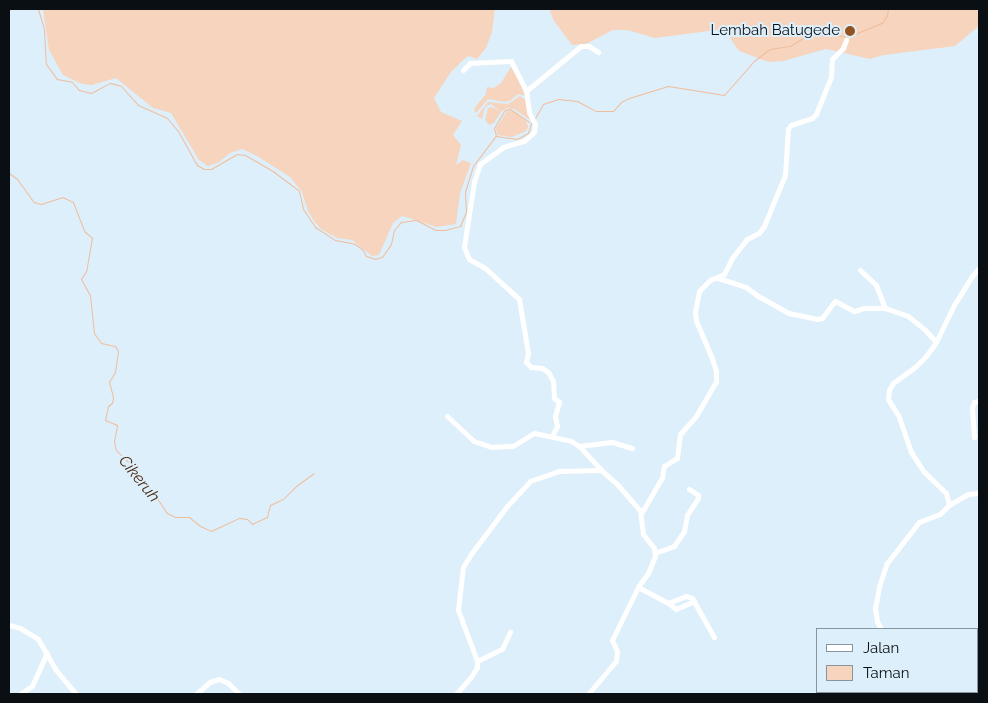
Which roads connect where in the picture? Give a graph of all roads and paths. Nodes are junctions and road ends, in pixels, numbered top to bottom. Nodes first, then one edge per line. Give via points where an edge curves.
1 (846, 40) dead end
2 (598, 52) dead end
3 (463, 70) dead end
4 (526, 91) junction
5 (979, 268) edge
6 (860, 270) dead end
7 (718, 278) junction
8 (885, 308) junction
9 (936, 342) junction
10 (979, 401) edge
11 (446, 416) dead end
12 (552, 436) junction
13 (974, 437) dead end
14 (579, 446) junction
15 (632, 448) dead end
16 (601, 470) junction
17 (689, 489) dead end
18 (979, 493) edge
19 (949, 505) junction
20 (642, 512) junction
21 (655, 553) junction
22 (638, 587) junction
23 (9, 625) edge
24 (881, 628) edge
25 (510, 632) dead end
26 (714, 637) dead end
27 (47, 653) junction
28 (477, 661) junction
29 (206, 685) junction
30 (20, 694) edge
31 (76, 694) edge
32 (196, 694) edge
33 (204, 694) edge
34 (239, 694) edge
35 (456, 694) edge
36 (588, 694) edge

1 - 7 street via 832,59 831,77 816,114 788,128 785,176 764,226 759,233 747,239 732,258 728,270
2 - 4 street via 589,46 581,46
3 - 4 street via 470,63 511,61
4 - 12 street via 536,127 532,136 503,147 480,164 464,247 469,259 485,268 520,299 528,353 526,362 548,372 554,398 559,402
5 - 9 street via 954,304
6 - 8 street via 876,285
7 - 8 street via 746,287 789,313 817,319 822,318 835,301 854,311
7 - 20 street via 702,286 695,312 716,371 716,382 696,416 678,438 677,458 663,469 662,478
8 - 9 street via 908,316
9 - 19 street via 923,361 893,383 888,399 915,460 946,493
10 - 13 street via 973,404
11 - 12 street via 474,440 491,447 513,446 534,433
12 - 14 street
14 - 15 street via 612,442
14 - 16 street
16 - 20 street
16 - 28 street via 558,471 530,481 471,554 463,567 458,610
17 - 21 street via 698,498 687,515 684,530 674,546
18 - 19 street via 968,494
19 - 24 street via 940,514 919,522 888,563 876,601 875,615
20 - 21 street via 644,534
21 - 22 street via 648,573
22 - 26 street via 668,603 686,596 694,601
22 - 36 street via 612,640 617,651 616,661
23 - 27 street via 34,636
25 - 28 street via 502,649
27 - 30 street via 32,686
27 - 31 street via 55,669
28 - 35 street via 475,671
29 - 32 street
29 - 33 street
29 - 34 street via 222,679

